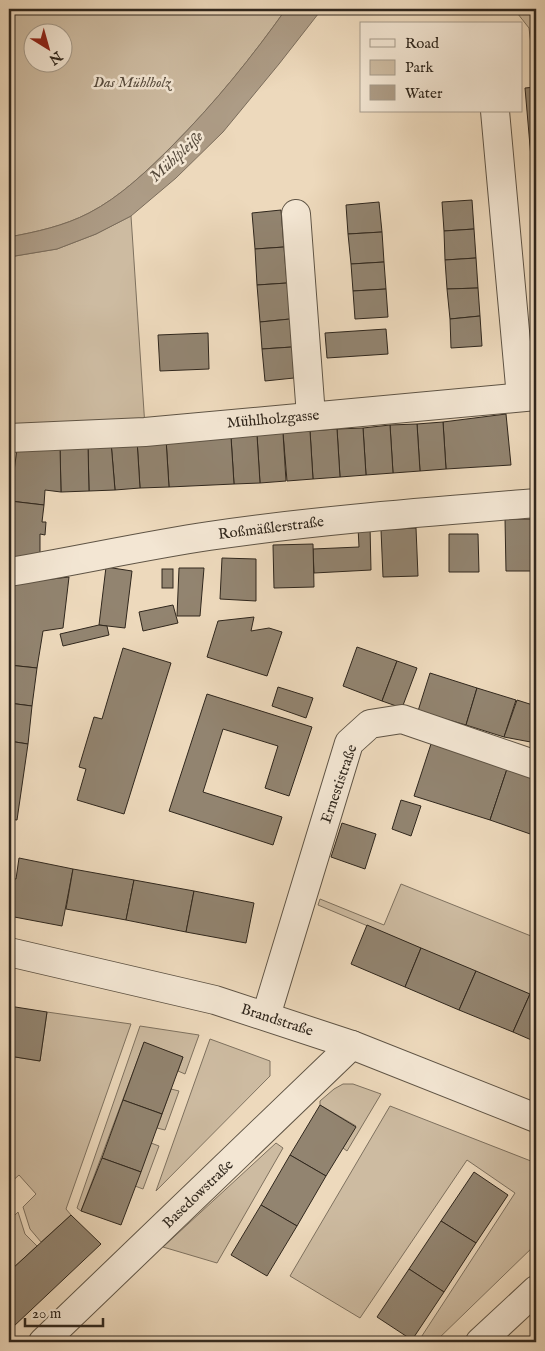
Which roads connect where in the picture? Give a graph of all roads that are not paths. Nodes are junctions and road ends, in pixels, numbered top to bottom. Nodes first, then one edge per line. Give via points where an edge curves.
1 (495, 112) edge
2 (296, 214) dead end
3 (529, 396) edge
4 (311, 416) junction
5 (9, 438) edge
6 (536, 503) edge
7 (9, 572) edge
8 (536, 765) edge
9 (9, 952) edge
10 (266, 1016) junction
11 (352, 1045) junction
12 (536, 1118) edge
13 (536, 1290) edge
14 (43, 1342) edge
15 (480, 1342) edge

1 - 3 street
2 - 4 street
3 - 4 street, Mühlholzgasse
4 - 5 street, Mühlholzgasse via 145,432
6 - 7 street, Roßmäßlerstraße via 304,523 208,536
8 - 10 street, Ernestistraße via 402,719 370,724 349,743
9 - 10 street, Brandstraße via 215,1000
10 - 11 street, Brandstraße
11 - 12 street, Brandstraße
11 - 14 street, Basedowstraße
13 - 15 street

